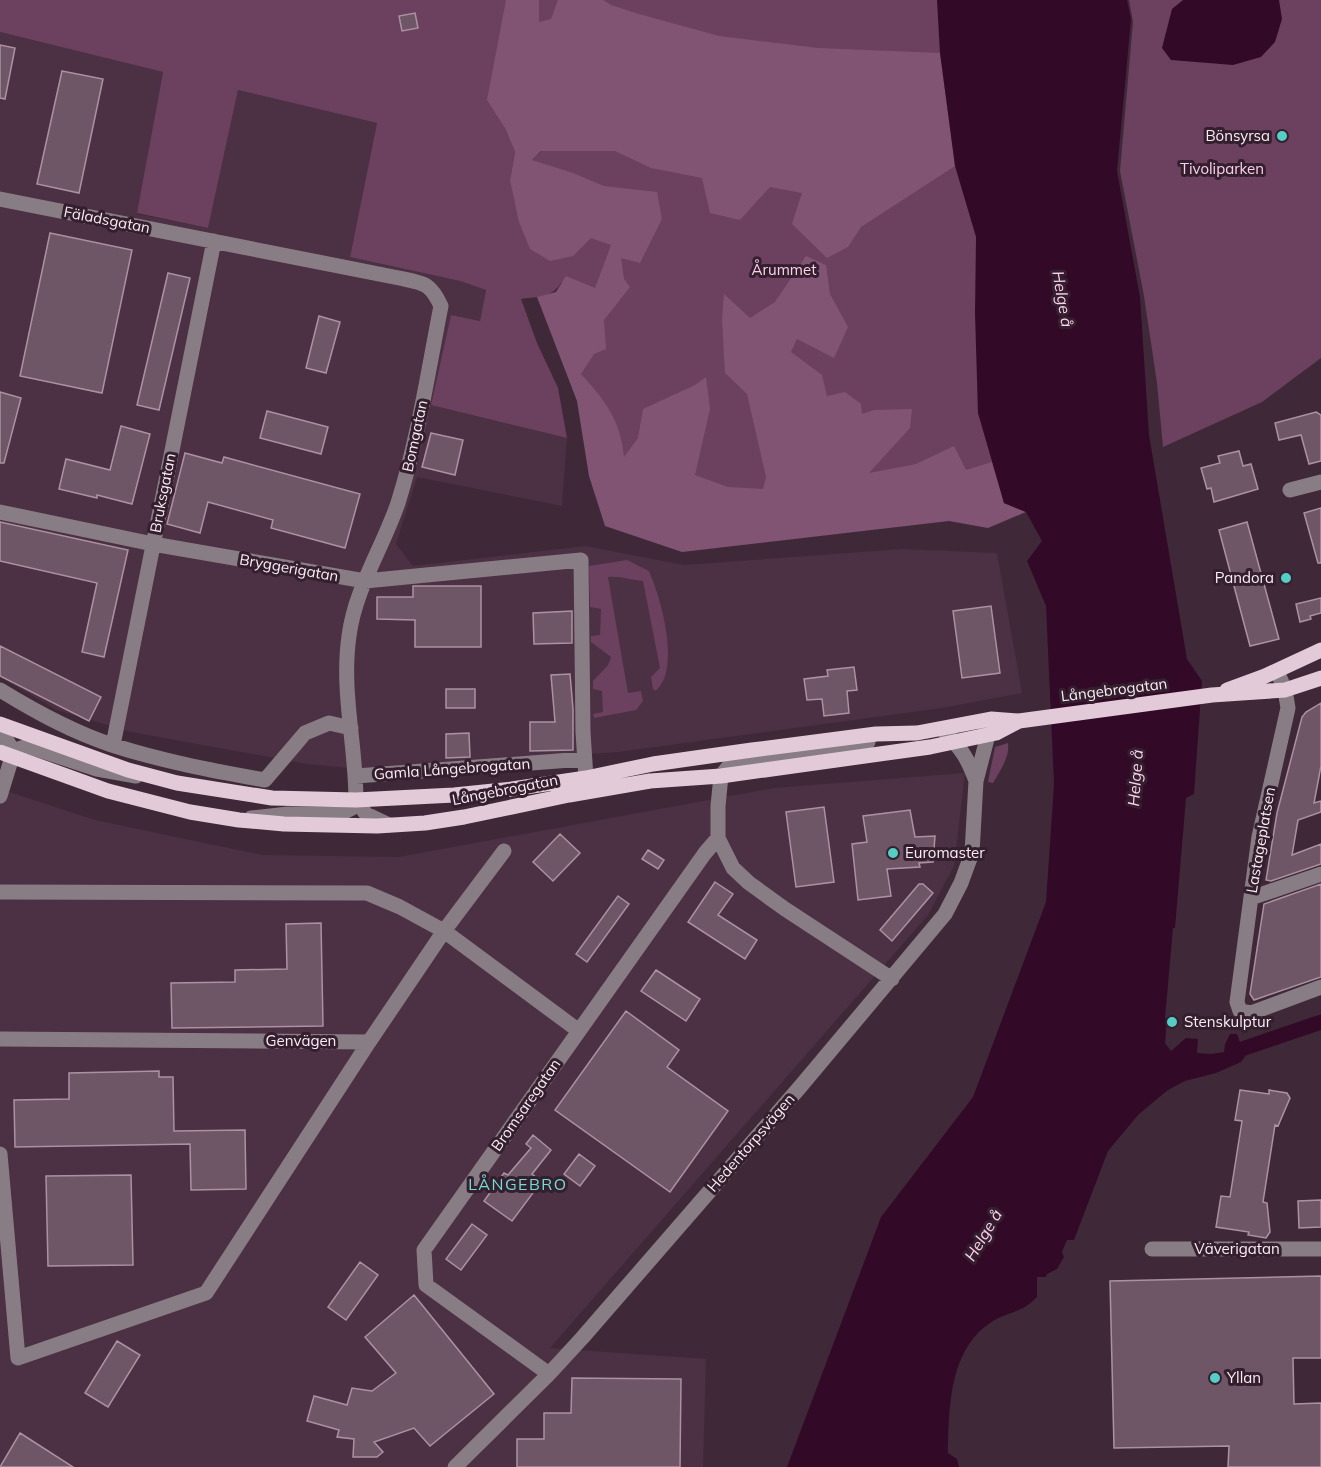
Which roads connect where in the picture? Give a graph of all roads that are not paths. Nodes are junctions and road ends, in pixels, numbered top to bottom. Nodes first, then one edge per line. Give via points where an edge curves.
1 (0, 199) edge
2 (214, 241) junction
3 (1321, 482) edge
4 (1290, 490) dead end
5 (0, 512) edge
6 (153, 544) junction
7 (365, 581) junction
8 (1321, 650) edge
9 (1277, 671) junction
10 (1321, 678) edge
11 (0, 690) edge
12 (1285, 690) junction
13 (1209, 696) junction
14 (1025, 720) junction
15 (0, 726) edge
16 (351, 728) junction
17 (940, 729) junction
18 (917, 733) junction
19 (988, 735) junction
20 (954, 742) junction
21 (113, 745) junction
22 (6, 755) edge
23 (584, 759) junction
24 (356, 776) junction
25 (721, 776) junction
26 (154, 778) junction
27 (586, 778) junction
28 (976, 781) junction
29 (0, 796) edge
30 (356, 800) junction
31 (239, 820) junction
32 (389, 825) junction
33 (718, 838) junction
34 (504, 851) dead end
35 (1321, 874) edge
36 (0, 892) edge
37 (1251, 898) junction
38 (444, 931) junction
39 (892, 979) junction
40 (1321, 987) edge
41 (579, 1030) junction
42 (0, 1039) edge
43 (369, 1042) junction
44 (0, 1154) edge
45 (1152, 1249) dead end
46 (1321, 1249) edge
47 (549, 1374) junction
48 (455, 1467) edge

1 - 2 street, Fäladsgatan
2 - 6 street, Bruksgatan
2 - 7 street, Bomgatan via 424,284 434,291 441,306 408,469 396,509
3 - 4 street
5 - 6 street, Bryggerigatan
6 - 7 street, Bryggerigatan
6 - 21 street, Bruksgatan
7 - 16 street, Bomgatan via 349,635
7 - 23 street, Bryggerigatan via 581,560
8 - 9 main road, Långebrogatan
9 - 12 street, Lastageplatsen
9 - 13 main road, Långebrogatan
10 - 12 main road, Långebrogatan
11 - 21 street via 38,713
12 - 13 main road, Långebrogatan
12 - 37 street, Lastageplatsen via 1288,708 1259,837
13 - 14 main road, Långebrogatan
14 - 17 main road, Långebrogatan via 991,719
14 - 19 main road, Långebrogatan
15 - 22 street via 10,746
15 - 26 main road, Långebrogatan
16 - 21 street via 329,723 305,733 265,780
16 - 24 street, Bomgatan
17 - 18 main road, Långebrogatan
17 - 20 street, Hedentorpsvägen
18 - 25 street via 739,762
18 - 27 main road, Långebrogatan via 876,734 752,750
19 - 20 main road, Långebrogatan
19 - 28 street, Hedentorpsvägen
20 - 25 main road, Långebrogatan
20 - 28 street, Hedentorpsvägen
22 - 26 street via 27,746 97,770
22 - 29 street
22 - 31 main road, Långebrogatan via 142,801
23 - 24 street, Gamla Långebrogatan
23 - 27 street
24 - 30 street, Bomgatan
25 - 32 main road, Långebrogatan via 650,781 464,817
25 - 33 street
26 - 30 main road, Långebrogatan via 272,798
27 - 30 main road, Långebrogatan via 454,795
28 - 39 street, Hedentorpsvägen via 972,853 961,883 945,914
30 - 31 street via 346,812
30 - 32 street via 366,814
31 - 32 main road, Långebrogatan
33 - 39 street via 733,867 749,883
33 - 41 street, Bromsaregatan
34 - 38 street
35 - 37 street
36 - 38 street via 367,893
37 - 40 street, Lastageplatsen via 1237,1002 1240,1011 1251,1013
38 - 41 street
38 - 43 street
39 - 47 street, Hedentorpsvägen
41 - 47 street, Bromsaregatan via 423,1250 426,1285
42 - 43 street, Genvägen
43 - 44 street via 206,1293 18,1358
45 - 46 street, Väverigatan
47 - 48 street, Hedentorpsvägen

